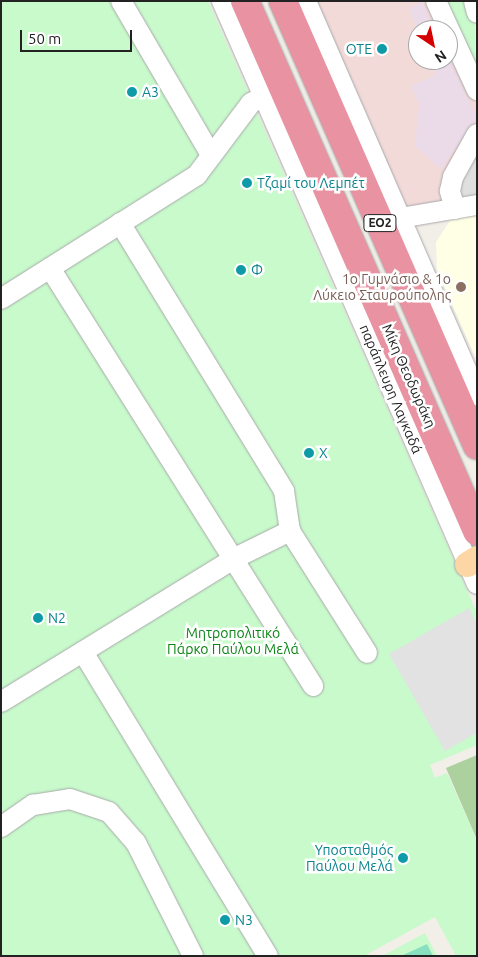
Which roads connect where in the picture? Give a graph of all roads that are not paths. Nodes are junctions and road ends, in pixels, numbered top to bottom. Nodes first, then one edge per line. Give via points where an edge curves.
1 (121, 1) edge
2 (222, 1) edge
3 (245, 1) edge
4 (283, 1) edge
5 (306, 1) edge
6 (436, 1) edge
7 (474, 1) edge
8 (477, 13) edge
9 (477, 90) edge
10 (273, 91) junction
11 (477, 134) edge
12 (211, 155) junction
13 (477, 205) edge
14 (455, 209) junction
15 (400, 218) junction
16 (120, 223) junction
17 (50, 268) junction
18 (1, 299) edge
19 (477, 395) edge
20 (477, 445) edge
21 (290, 531) junction
22 (477, 531) edge
23 (233, 559) junction
24 (474, 573) edge
25 (82, 652) junction
26 (368, 653) dead end
27 (313, 686) dead end
28 (1, 702) edge
29 (1, 826) edge
30 (179, 934) junction
31 (175, 956) edge
32 (193, 956) edge
33 (268, 956) edge

1 - 12 street
2 - 10 street, παράπλευρη Λαγκαδά
3 - 10 highway, Μίκη Θεοδωράκη / ΕΟ2
4 - 20 highway, ΕΟ2
5 - 15 street
6 - 9 street
7 - 8 street
10 - 12 street
10 - 22 highway, Μίκη Θεοδωράκη / ΕΟ2
10 - 24 street, παράπλευρη Λαγκαδά
11 - 14 street via 453,176 450,191
12 - 16 street via 197,175
13 - 14 street
14 - 15 street
15 - 19 street
16 - 17 street
16 - 21 street via 284,491
17 - 18 street
17 - 23 street
21 - 23 street
21 - 26 street
23 - 25 street
23 - 27 street
25 - 28 street
25 - 33 street
29 - 30 street via 33,805 70,798 108,812 152,872
30 - 31 street
30 - 32 street

